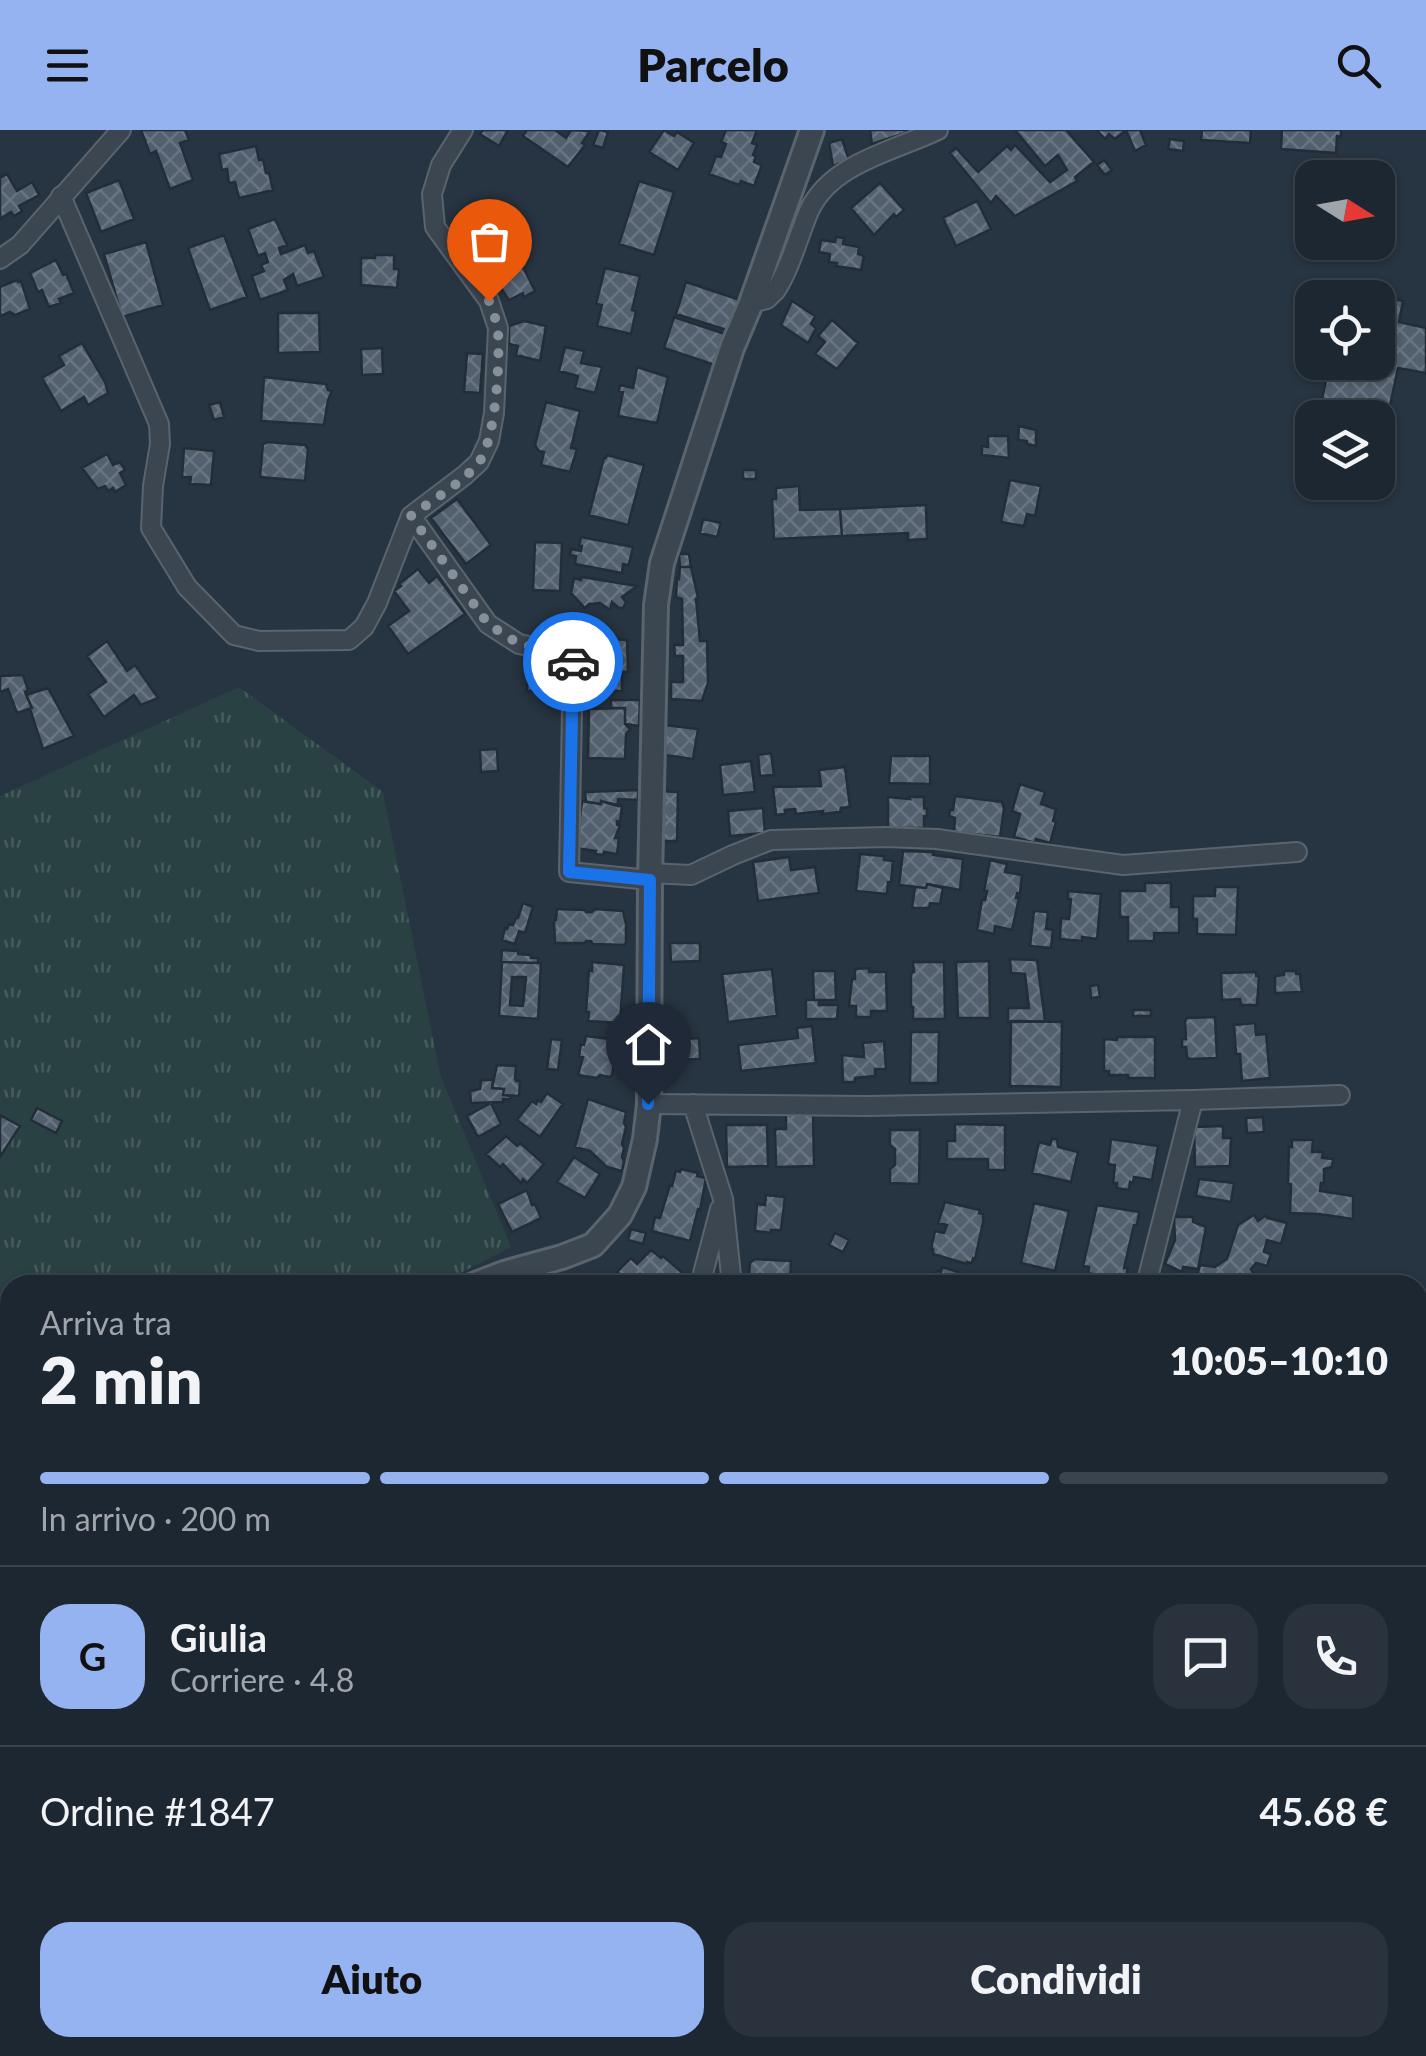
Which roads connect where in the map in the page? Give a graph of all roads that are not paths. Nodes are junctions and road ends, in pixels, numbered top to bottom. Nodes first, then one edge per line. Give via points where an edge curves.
1 (120, 130) edge
2 (462, 130) edge
3 (812, 130) edge
4 (938, 130) edge
5 (61, 196) junction
6 (0, 260) edge
7 (751, 302) junction
8 (411, 516) junction
9 (1297, 852) dead end
10 (650, 876) junction
11 (1340, 1095) dead end
12 (1193, 1100) junction
13 (648, 1104) junction
14 (693, 1104) junction
15 (723, 1199) junction
16 (499, 1275) edge
17 (703, 1275) edge
18 (731, 1275) edge
19 (1149, 1275) edge

1 - 5 street
2 - 8 street via 434,179 435,227 489,301 498,328 494,414 479,462
3 - 7 street
4 - 7 street via 848,168 824,187 776,290
5 - 6 street
5 - 8 street via 159,424 151,528 187,587 234,635 349,640 377,603
7 - 10 street via 662,563
8 - 10 street via 488,624 519,644 573,655 569,872
9 - 10 street via 1123,865 938,839 771,840 691,875
10 - 13 street
11 - 12 street
12 - 14 street
12 - 19 street
13 - 14 street
13 - 16 street via 634,1187 620,1215 593,1245
14 - 15 street
15 - 17 street
15 - 18 street

